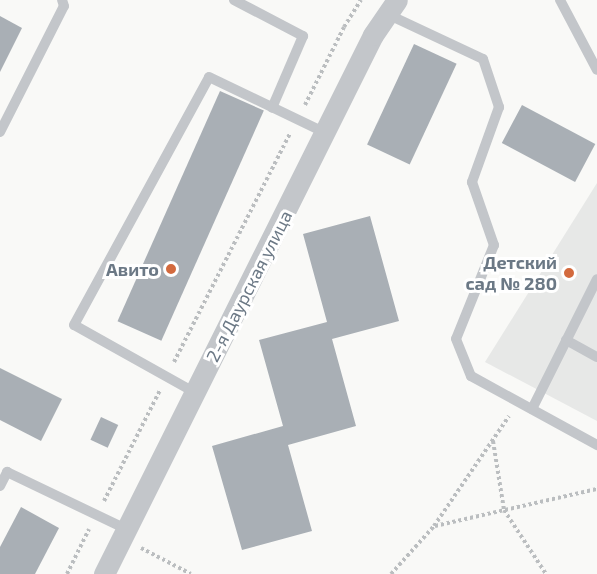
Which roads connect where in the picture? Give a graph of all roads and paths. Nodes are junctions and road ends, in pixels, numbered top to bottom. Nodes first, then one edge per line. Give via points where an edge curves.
1 (62, 0) edge
2 (234, 0) edge
3 (361, 0) edge
4 (560, 0) edge
5 (392, 7) edge
6 (597, 70) edge
7 (272, 108) junction
8 (297, 120) junction
9 (0, 132) edge
10 (326, 133) junction
11 (597, 279) edge
12 (566, 340) junction
13 (597, 357) edge
14 (167, 377) junction
15 (194, 392) junction
16 (518, 402) junction
17 (532, 409) junction
18 (492, 440) junction
19 (597, 445) edge
20 (4, 470) edge
21 (0, 486) edge
22 (597, 489) edge
23 (504, 510) junction
24 (97, 515) junction
25 (434, 526) junction
26 (124, 533) junction
27 (67, 574) edge
28 (104, 574) edge
29 (191, 574) edge
30 (391, 574) edge
31 (546, 574) edge

1 - 9 lane via 64,6
2 - 7 lane via 303,36
3 - 8 path
4 - 6 lane
5 - 10 street, 2-я Даурская улица via 374,34
5 - 16 lane via 483,59 499,107 472,182 494,245 456,339 471,376
7 - 8 lane
7 - 14 lane via 209,77 74,325
8 - 10 lane
8 - 14 path
10 - 15 street, 2-я Даурская улица
11 - 12 lane
12 - 13 lane
12 - 17 lane
14 - 15 lane
14 - 24 path
15 - 26 street, 2-я Даурская улица
16 - 17 lane
16 - 18 path
17 - 19 lane
18 - 23 path
18 - 25 path
20 - 21 lane
20 - 24 lane
22 - 23 path
23 - 25 path
23 - 31 path
24 - 26 lane
24 - 27 path
25 - 30 path
26 - 28 street, 2-я Даурская улица
26 - 29 path

